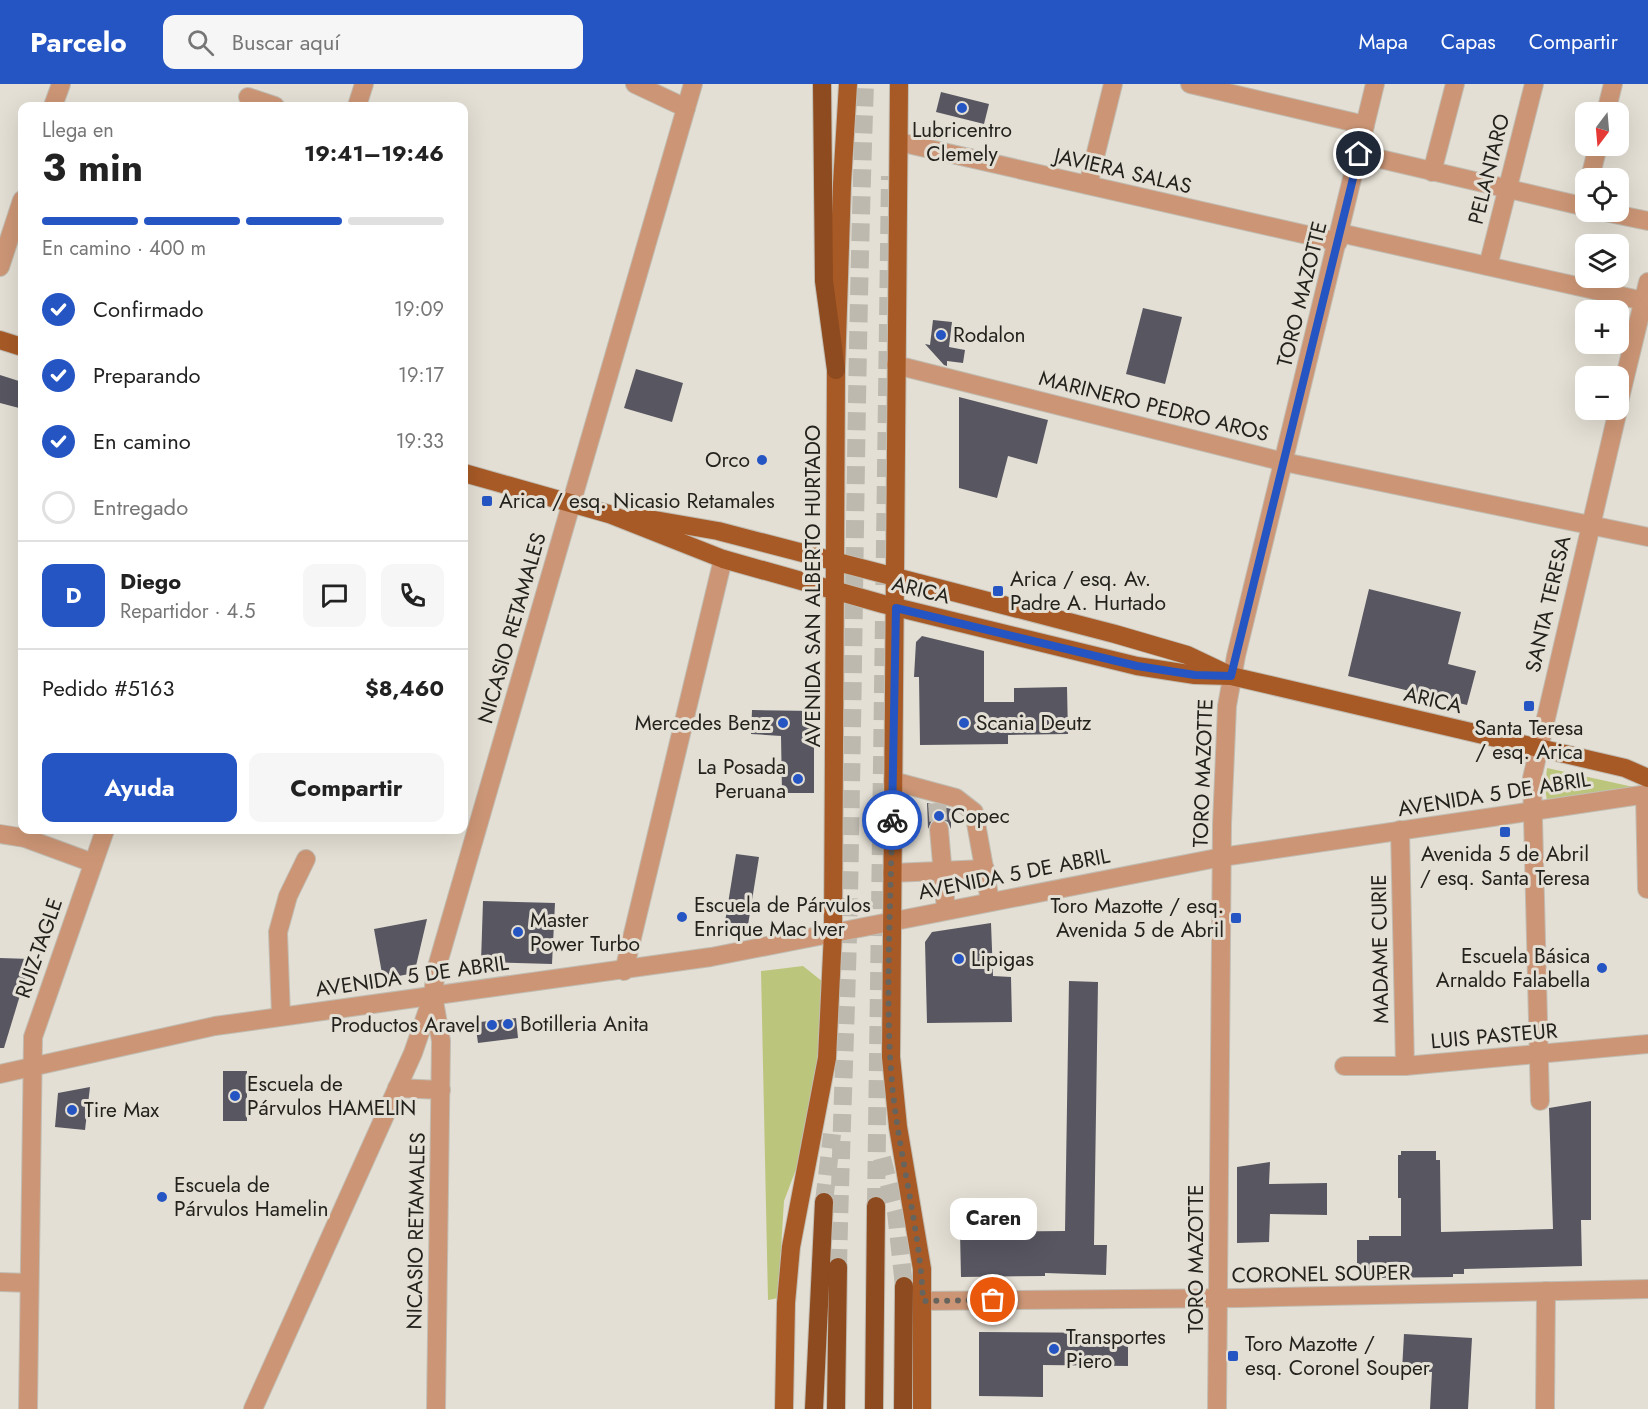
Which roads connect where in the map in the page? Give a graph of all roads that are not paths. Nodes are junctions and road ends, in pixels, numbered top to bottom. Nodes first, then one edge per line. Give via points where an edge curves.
1 (61, 84) edge
2 (364, 84) edge
3 (635, 84) edge
4 (693, 84) edge
5 (822, 84) edge
6 (848, 84) edge
7 (899, 84) edge
8 (1113, 84) edge
9 (1190, 84) edge
10 (1375, 84) edge
11 (1455, 84) edge
12 (1534, 84) edge
13 (1613, 84) edge
14 (248, 97) dead end
15 (54, 102) edge
16 (263, 102) edge
17 (358, 102) edge
18 (1608, 102) edge
19 (686, 108) junction
20 (1365, 125) junction
21 (899, 142) junction
22 (1359, 154) junction
23 (1432, 172) junction
24 (1088, 185) junction
25 (1506, 189) junction
26 (1575, 202) edge
27 (18, 212) edge
28 (1629, 217) edge
29 (1648, 221) edge
30 (1339, 238) junction
31 (1488, 266) junction
32 (0, 267) edge
33 (1648, 282) edge
34 (1646, 301) edge
35 (0, 340) edge
36 (18, 346) edge
37 (896, 365) junction
38 (1629, 366) edge
39 (836, 370) junction
40 (1615, 420) edge
41 (1284, 462) junction
42 (468, 474) edge
43 (571, 504) junction
44 (609, 514) junction
45 (1590, 525) junction
46 (1648, 537) edge
47 (723, 560) junction
48 (836, 563) junction
49 (896, 578) junction
50 (836, 591) junction
51 (896, 608) junction
52 (1231, 676) junction
53 (1537, 747) junction
54 (1648, 765) edge
55 (1625, 768) junction
56 (893, 781) junction
57 (1647, 788) edge
58 (1532, 811) junction
59 (939, 829) tunnel mouth
60 (1400, 831) junction
61 (0, 834) edge
62 (104, 834) edge
63 (1222, 857) junction
64 (306, 859) dead end
65 (93, 863) junction
66 (985, 869) junction
67 (892, 873) junction
68 (944, 873) junction
69 (1647, 889) edge
70 (990, 901) junction
71 (946, 910) junction
72 (891, 920) junction
73 (833, 933) junction
74 (624, 970) junction
75 (433, 995) junction
76 (281, 1016) junction
77 (1648, 1044) edge
78 (1539, 1055) junction
79 (31, 1066) junction
80 (1344, 1066) dead end
81 (1405, 1066) junction
82 (0, 1074) edge
83 (397, 1088) junction
84 (441, 1090) junction
85 (1540, 1101) dead end
86 (824, 1202) tunnel mouth
87 (876, 1206) tunnel mouth
88 (838, 1267) tunnel mouth
89 (0, 1282) edge
90 (29, 1283) junction
91 (904, 1286) tunnel mouth
92 (1648, 1289) edge
93 (1546, 1291) junction
94 (1218, 1299) junction
95 (923, 1301) junction
96 (28, 1409) edge
97 (253, 1409) edge
98 (436, 1409) edge
99 (784, 1409) edge
100 (814, 1409) edge
101 (836, 1409) edge
102 (874, 1409) edge
103 (903, 1409) edge
104 (922, 1409) edge
105 (1217, 1409) edge
106 (1545, 1409) edge

1 - 15 street
2 - 17 street
3 - 19 street
4 - 19 street, NICASIO RETAMALES
5 - 39 highway via 824,281
6 - 39 main road, AVENIDA SAN ALBERTO HURTADO
7 - 21 main road
8 - 24 street
9 - 20 street
10 - 20 street, TORO MAZOTTE
11 - 23 street
12 - 25 street, PELANTARO
13 - 18 street
14 - 16 street
19 - 43 street, NICASIO RETAMALES
20 - 22 street, TORO MAZOTTE
21 - 24 street, JAVIERA SALAS
21 - 37 main road
22 - 23 street
22 - 30 street, TORO MAZOTTE
23 - 25 street
24 - 30 street, JAVIERA SALAS
25 - 26 street
25 - 31 street, PELANTARO
27 - 32 street
28 - 29 street
30 - 31 street, JAVIERA SALAS
30 - 41 street, TORO MAZOTTE
31 - 34 street, JAVIERA SALAS
33 - 34 street, SANTA TERESA
34 - 38 street, SANTA TERESA
35 - 36 main road
37 - 41 street, MARINERO PEDRO AROS
37 - 49 main road
39 - 48 main road, AVENIDA SAN ALBERTO HURTADO
40 - 45 street, SANTA TERESA
41 - 45 street, MARINERO PEDRO AROS
41 - 52 street, TORO MAZOTTE
42 - 43 main road, ARICA
43 - 44 main road, ARICA
43 - 75 street, NICASIO RETAMALES via 436,970
44 - 47 main road, ARICA
44 - 48 main road, ARICA via 718,531
45 - 46 street, MARINERO PEDRO AROS
45 - 53 street, SANTA TERESA
47 - 50 main road, ARICA
47 - 74 street
48 - 49 main road, ARICA
48 - 50 main road, AVENIDA SAN ALBERTO HURTADO
49 - 51 main road
49 - 52 main road, ARICA via 1170,650
50 - 51 main road, ARICA
50 - 73 main road, AVENIDA SAN ALBERTO HURTADO
51 - 52 main road, ARICA via 1137,666
51 - 56 main road
52 - 53 main road, ARICA
52 - 63 street, TORO MAZOTTE
53 - 55 main road, ARICA
53 - 58 street, SANTA TERESA
54 - 55 main road
55 - 57 main road
56 - 66 street via 936,798 956,798 974,812
56 - 67 main road
57 - 58 street, AVENIDA 5 DE ABRIL
57 - 69 street
58 - 60 street, AVENIDA 5 DE ABRIL
58 - 78 street, SANTA TERESA
59 - 68 street
60 - 63 street, AVENIDA 5 DE ABRIL
60 - 81 street, MADAME CURIE
61 - 65 street via 26,838
62 - 65 street, RUIZ-TAGLE
63 - 70 street, AVENIDA 5 DE ABRIL
63 - 94 street, TORO MAZOTTE
64 - 76 street via 288,896 278,932
65 - 79 street, RUIZ-TAGLE via 38,1019
66 - 68 street
66 - 70 street
67 - 68 street
67 - 72 main road
68 - 71 street
70 - 71 street, AVENIDA 5 DE ABRIL
71 - 72 street, AVENIDA 5 DE ABRIL
72 - 73 street, AVENIDA 5 DE ABRIL
72 - 95 main road via 893,1092 918,1233
73 - 74 street, AVENIDA 5 DE ABRIL
73 - 99 main road, AVENIDA SAN ALBERTO HURTADO via 827,1058 791,1247
74 - 75 street, AVENIDA 5 DE ABRIL
75 - 76 street, AVENIDA 5 DE ABRIL
75 - 83 street
75 - 84 street, NICASIO RETAMALES via 441,1030
76 - 79 street, AVENIDA 5 DE ABRIL via 215,1026
77 - 78 street, LUIS PASTEUR
78 - 81 street, LUIS PASTEUR
78 - 85 street, SANTA TERESA
79 - 82 street, AVENIDA 5 DE ABRIL
79 - 90 street, RUIZ-TAGLE
80 - 81 street, LUIS PASTEUR
83 - 84 street
83 - 97 street
84 - 98 street, NICASIO RETAMALES
86 - 100 highway
87 - 102 highway
88 - 101 highway
89 - 90 street
90 - 96 street, RUIZ-TAGLE
91 - 103 highway
92 - 93 street, CORONEL SOUPER
93 - 94 street, CORONEL SOUPER
93 - 106 street
94 - 95 street, CORONEL SOUPER
94 - 105 street, TORO MAZOTTE
95 - 104 main road

